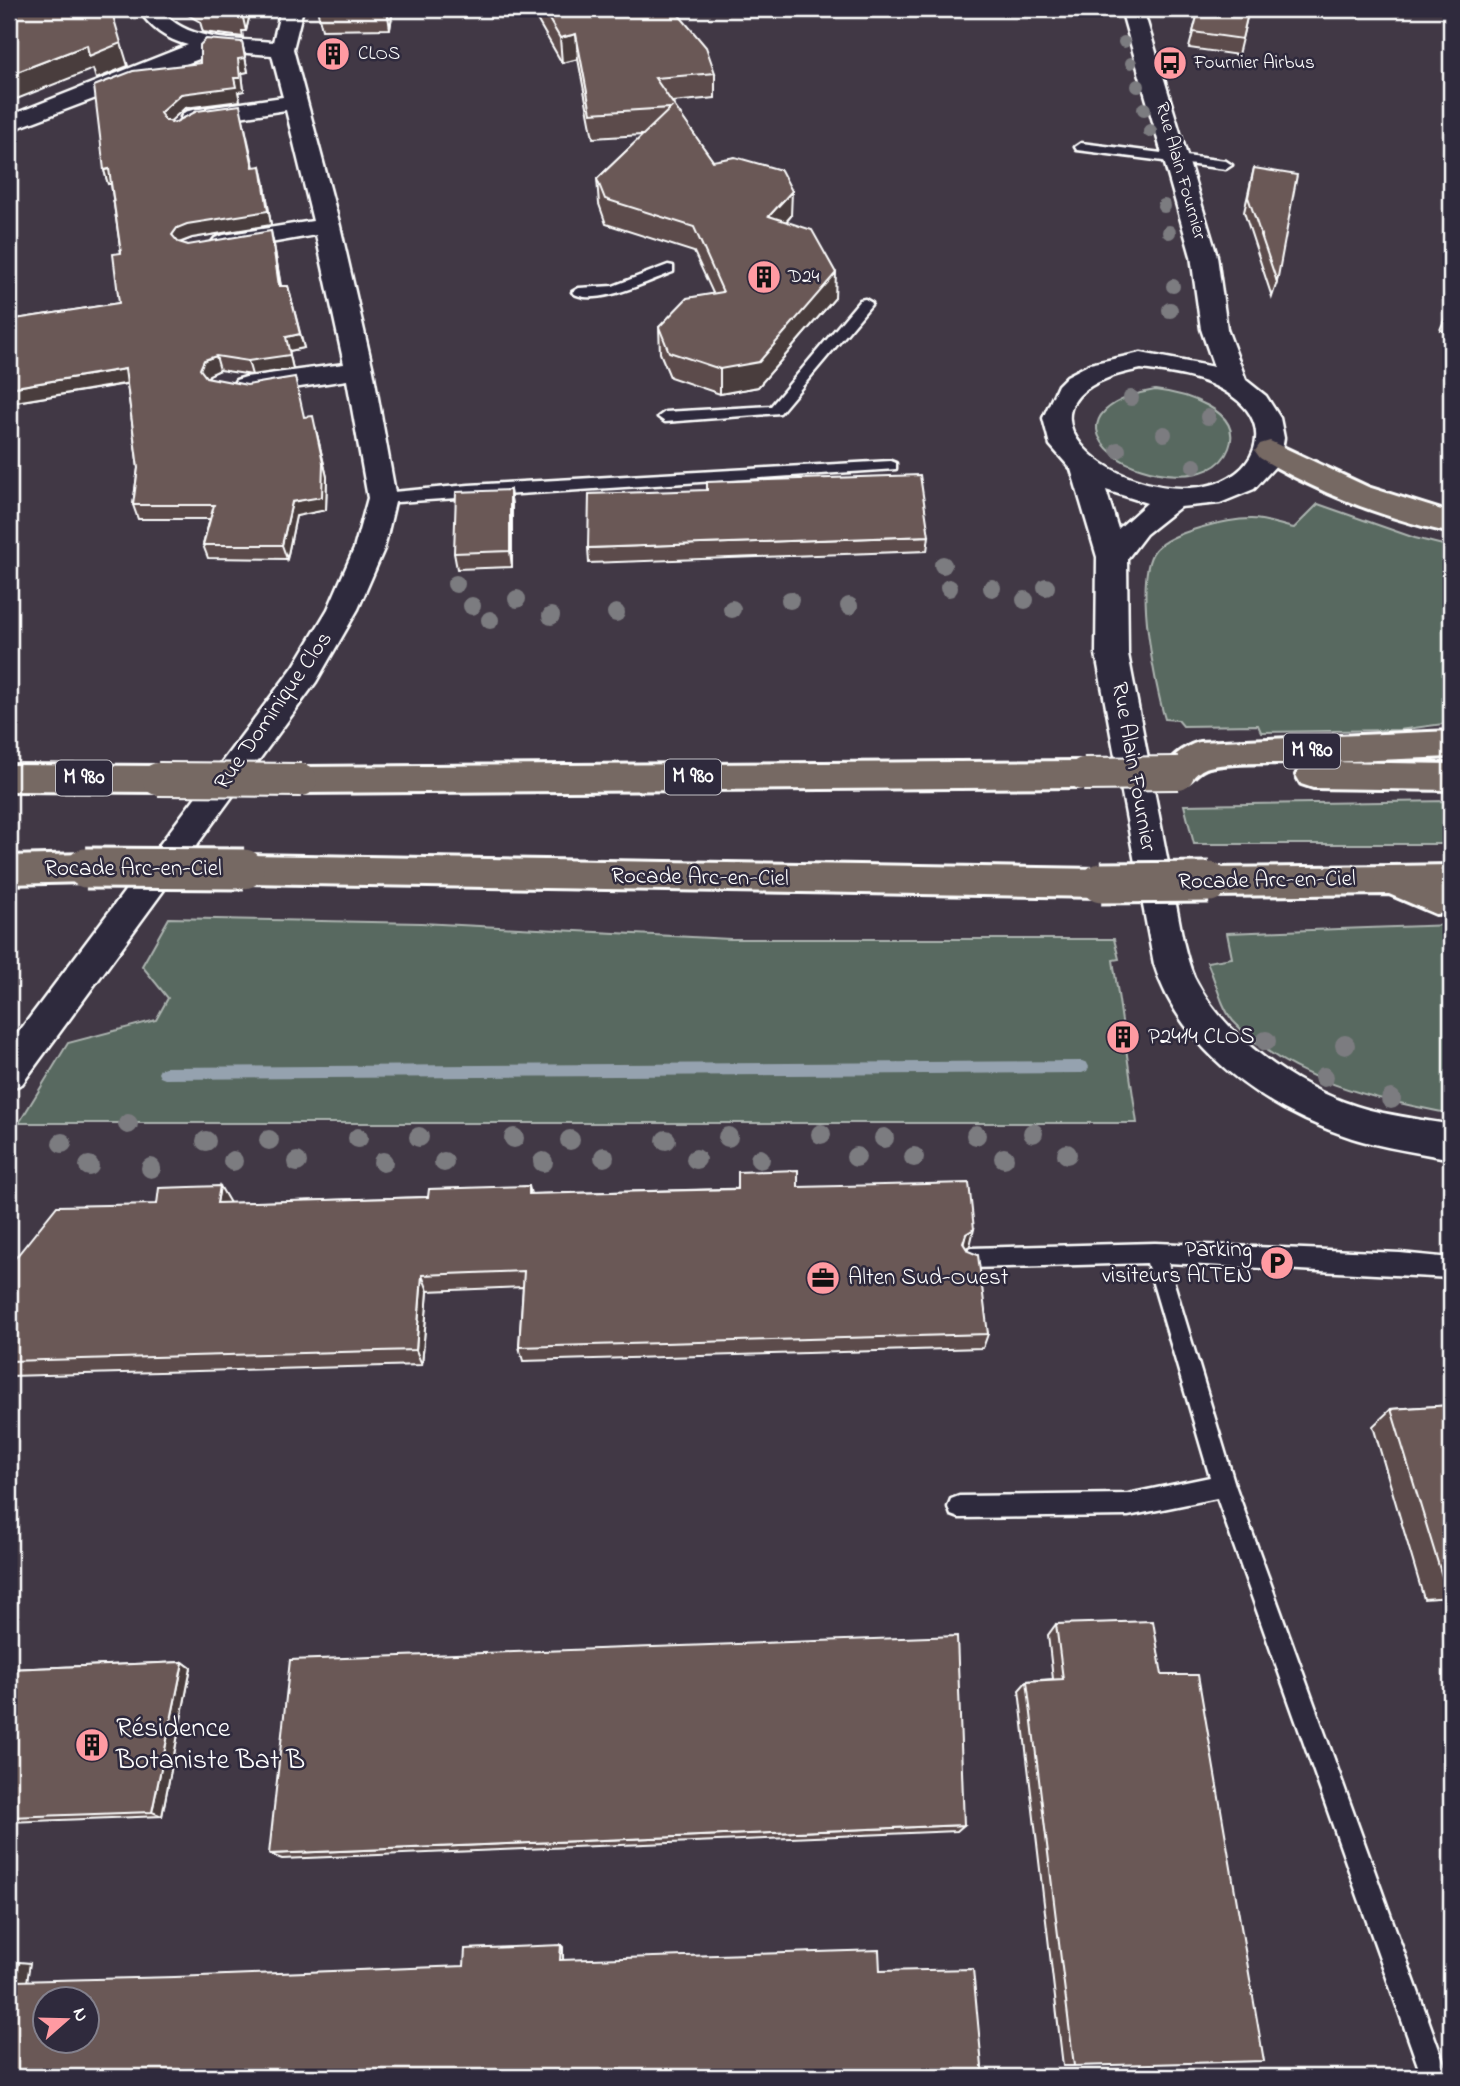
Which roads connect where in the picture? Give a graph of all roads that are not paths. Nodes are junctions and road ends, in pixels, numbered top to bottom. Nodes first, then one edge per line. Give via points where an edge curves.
1 (149, 9) edge
2 (292, 9) edge
3 (1132, 9) edge
4 (203, 43) junction
5 (282, 49) junction
6 (296, 102) junction
7 (9, 124) edge
8 (178, 127) edge
9 (1081, 147) dead end
10 (1178, 161) junction
11 (1226, 165) dead end
12 (327, 226) junction
13 (206, 246) edge
14 (668, 269) dead end
15 (579, 292) dead end
16 (1209, 294) junction
17 (865, 303) dead end
18 (1153, 362) junction
19 (359, 370) junction
20 (221, 382) edge
21 (1233, 383) junction
22 (665, 416) dead end
23 (1270, 451) junction
24 (891, 466) dead end
25 (1085, 469) junction
26 (1174, 497) junction
27 (382, 498) junction
28 (1451, 523) edge
29 (1112, 556) junction
30 (1451, 744) edge
31 (1178, 773) junction
32 (1451, 777) edge
33 (9, 778) edge
34 (9, 870) edge
35 (1451, 879) edge
36 (1392, 880) junction
37 (1451, 899) edge
38 (9, 1073) edge
39 (1451, 1142) edge
40 (1155, 1253) junction
41 (971, 1258) edge
42 (1451, 1268) edge
43 (1224, 1485) junction
44 (959, 1507) dead end
45 (1436, 2077) edge

1 - 4 street via 166,30
2 - 5 street, Rue Dominique Clos
3 - 10 street, Rue Alain Fournier
4 - 5 street
4 - 7 street via 191,54
5 - 6 street, Rue Dominique Clos
6 - 8 street via 193,116
6 - 12 street, Rue Dominique Clos
9 - 10 lane
10 - 11 lane
10 - 16 street, Rue Alain Fournier via 1204,256
12 - 13 street
12 - 19 street, Rue Dominique Clos
14 - 15 lane via 615,290
16 - 18 street, Rue Alain Fournier via 1198,326 1186,341
16 - 21 street, Rue Alain Fournier via 1214,328
17 - 22 lane via 775,410
18 - 21 street, Rue Alain Fournier via 1202,371
18 - 25 street, Rue Alain Fournier via 1098,369 1076,382 1059,402 1056,424 1065,448
19 - 20 street via 252,387
19 - 27 street, Rue Dominique Clos
21 - 23 street, Rue Alain Fournier via 1257,404 1270,428
23 - 26 street, Rue Alain Fournier via 1246,481 1209,496
23 - 28 highway via 1368,498
24 - 27 lane
25 - 26 street, Rue Alain Fournier via 1128,490
25 - 29 street, Rue Alain Fournier
26 - 29 street via 1136,527
27 - 38 street, Rue Dominique Clos via 369,549 343,609 305,674
29 - 39 street, Rue Alain Fournier via 1112,654 1165,941 1180,986 1212,1030 1276,1085 1353,1122
30 - 31 highway, M 980 via 1199,755
31 - 32 highway, M 980
31 - 33 highway, M 980, bridge
34 - 36 highway, Rocade Arc-en-Ciel, bridge via 244,869 1101,883
35 - 36 highway, Rocade Arc-en-Ciel
36 - 37 highway via 1436,899
40 - 41 lane
40 - 42 lane
40 - 43 lane
43 - 44 lane via 1128,1505
43 - 45 lane

